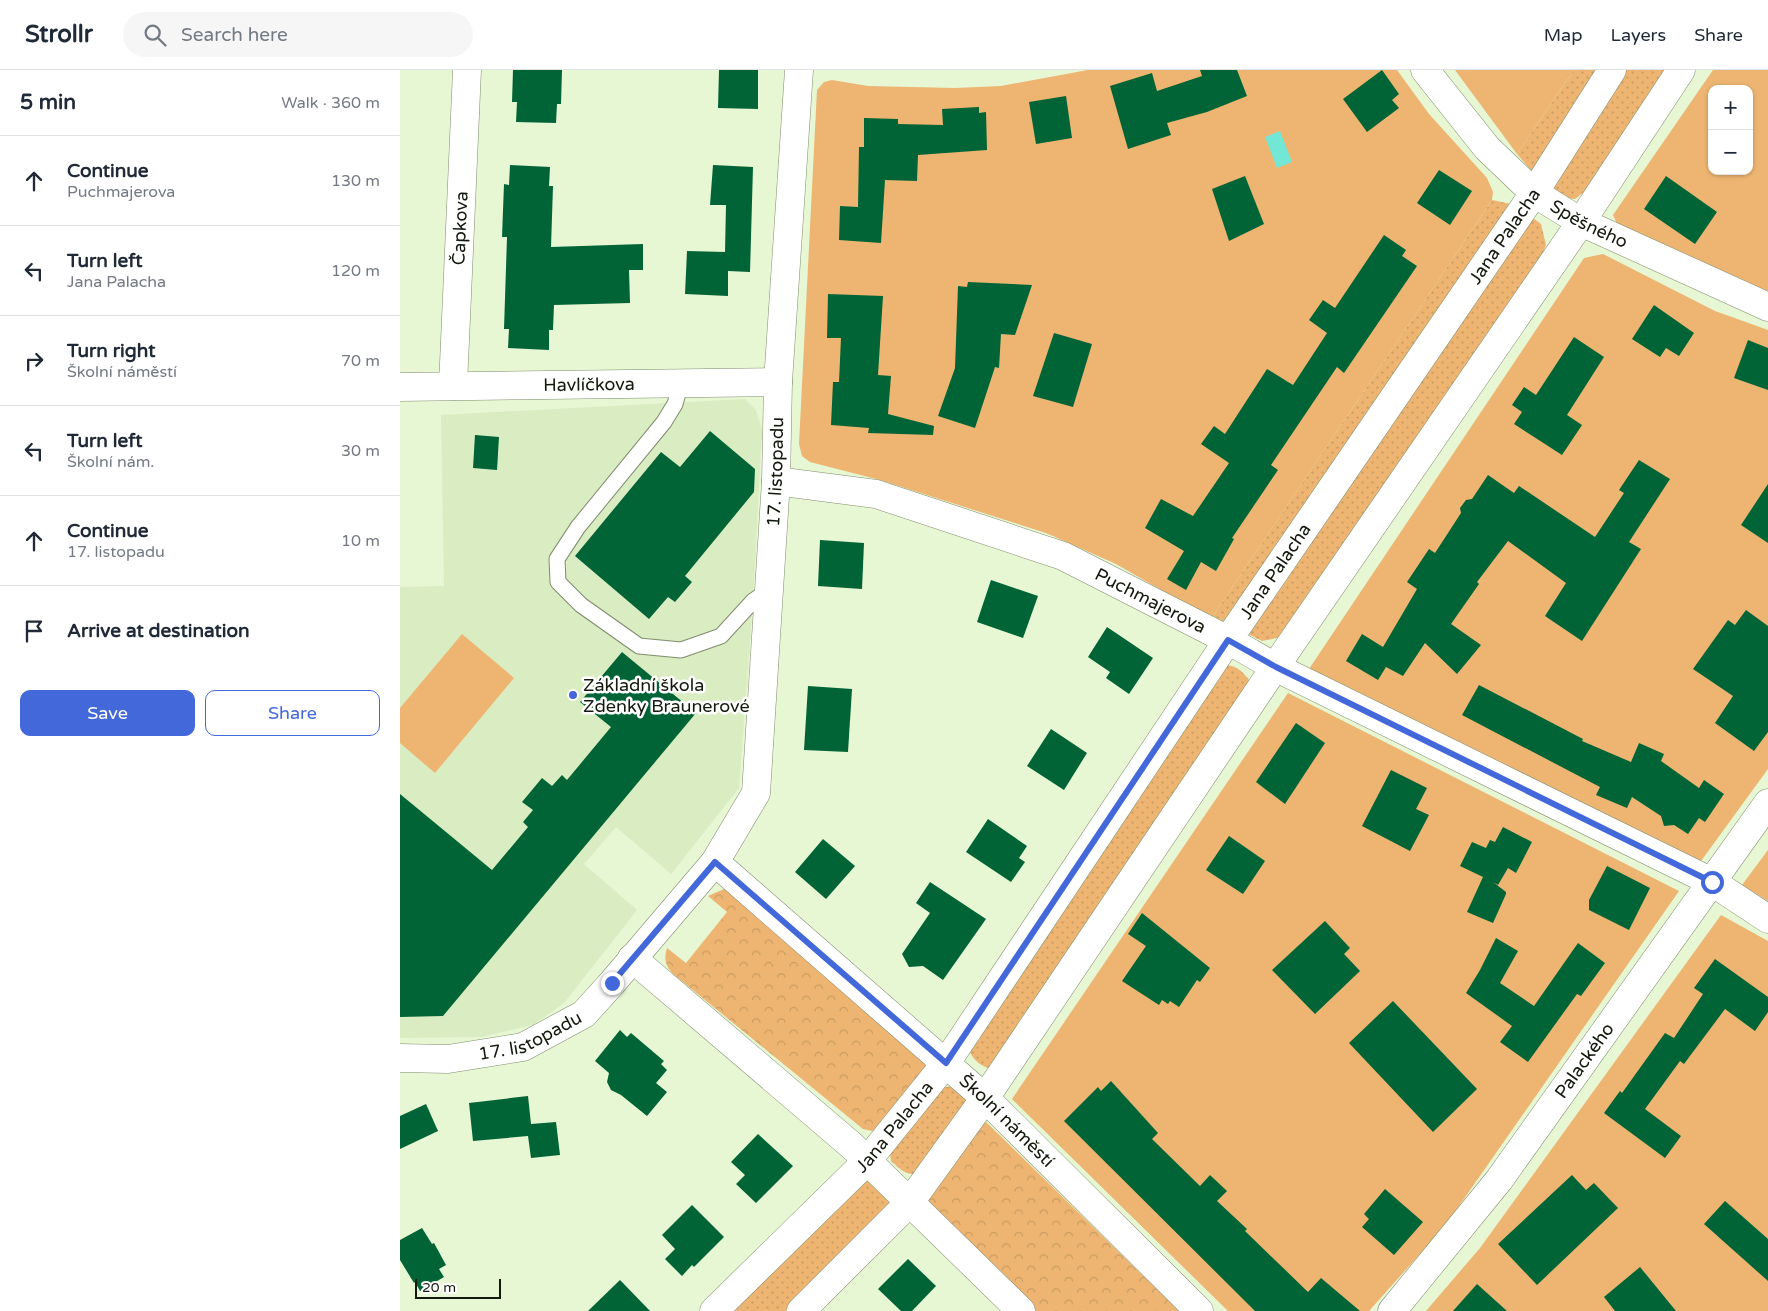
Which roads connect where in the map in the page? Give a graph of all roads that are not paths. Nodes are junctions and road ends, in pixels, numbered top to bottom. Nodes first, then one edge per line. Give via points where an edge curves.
1 (467, 70) edge
2 (799, 70) edge
3 (1426, 70) edge
4 (1612, 70) edge
5 (1681, 70) edge
6 (1534, 193) junction
7 (1581, 222) junction
8 (1768, 307) edge
9 (778, 382) junction
10 (681, 383) junction
11 (453, 386) junction
12 (400, 387) edge
13 (776, 481) junction
14 (769, 590) junction
15 (1228, 640) junction
16 (1276, 667) junction
17 (1768, 803) edge
18 (715, 862) junction
19 (1712, 882) junction
20 (1768, 919) edge
21 (632, 958) junction
22 (400, 1058) edge
23 (946, 1063) junction
24 (985, 1098) junction
25 (868, 1161) junction
26 (910, 1202) junction
27 (714, 1311) edge
28 (801, 1311) edge
29 (1021, 1311) edge
30 (1199, 1311) edge
31 (1392, 1311) edge

1 - 11 street, Čapkova
2 - 9 street, 17. listopadu
3 - 6 street, Spěšného via 1487,148
4 - 6 street, Jana Palacha
5 - 7 street
6 - 7 street, Spěšného
6 - 15 street, Jana Palacha
7 - 8 street, Spěšného
7 - 16 street
9 - 10 street, Havlíčkova
9 - 13 street, 17. listopadu
10 - 11 street, Havlíčkova
10 - 14 lane via 675,404 664,422 578,527 557,559 558,582 581,605 639,646 681,650 721,636
11 - 12 street, Havlíčkova
13 - 14 street, 17. listopadu
13 - 15 street, Puchmajerova via 876,494 1063,556
14 - 18 street, 17. listopadu via 756,793
15 - 16 street, Puchmajerova
15 - 23 street, Jana Palacha
16 - 19 street, Puchmajerova
16 - 24 street
17 - 19 street, Palackého
18 - 21 street, 17. listopadu
18 - 23 street, Školní náměstí
19 - 20 street, Puchmajerova
19 - 31 street, Palackého via 1499,1180
21 - 22 street, 17. listopadu via 584,1014 523,1047 448,1059
21 - 25 street
23 - 24 street, Školní náměstí
23 - 25 street, Jana Palacha
24 - 26 street
24 - 30 street, Školní náměstí
25 - 26 street
25 - 27 street, Jana Palacha
26 - 28 street
26 - 29 street

